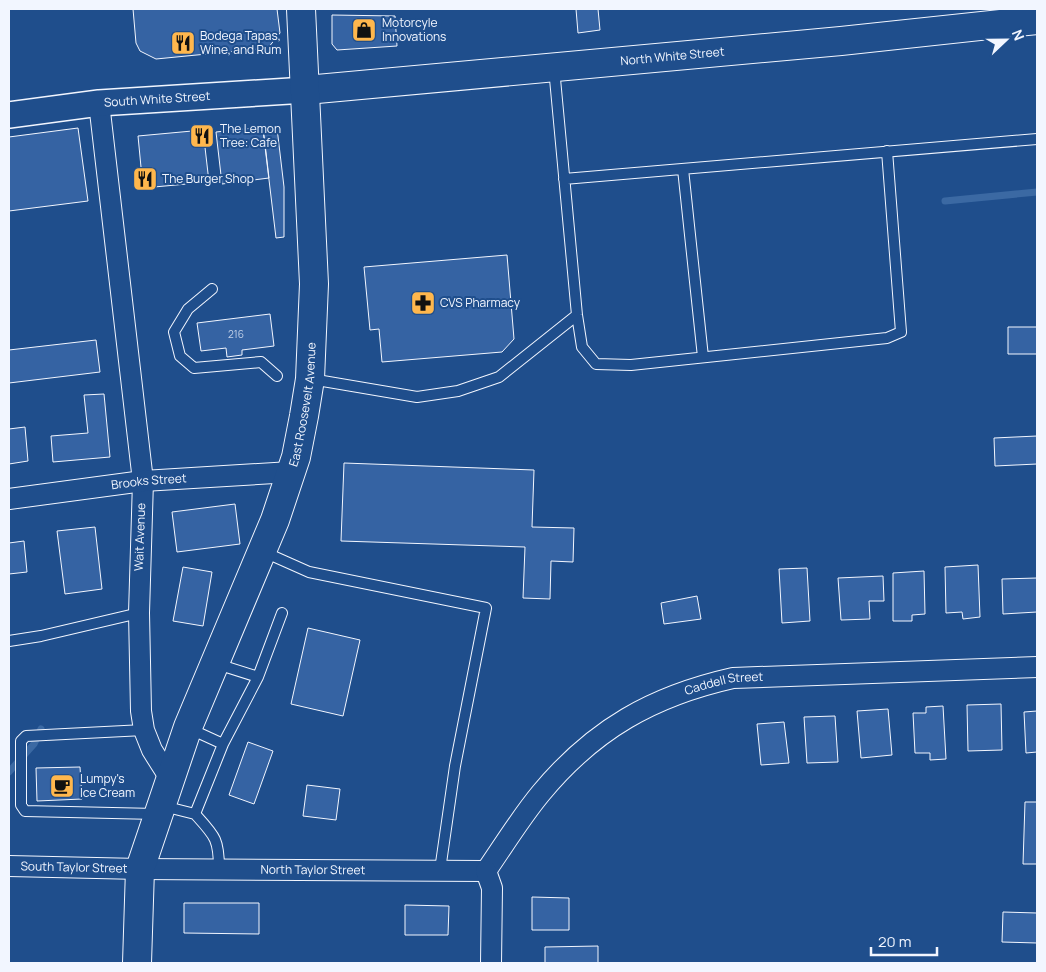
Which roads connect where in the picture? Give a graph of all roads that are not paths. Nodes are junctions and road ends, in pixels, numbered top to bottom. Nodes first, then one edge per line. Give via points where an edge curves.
1 (301, 9) edge
2 (1037, 20) edge
3 (554, 66) junction
4 (306, 90) junction
5 (99, 103) junction
6 (9, 115) edge
7 (1037, 139) edge
8 (887, 152) junction
9 (683, 169) junction
10 (564, 179) junction
11 (212, 289) dead end
12 (577, 314) junction
13 (703, 357) junction
14 (278, 376) dead end
15 (310, 378) junction
16 (291, 472) junction
17 (142, 481) junction
18 (9, 499) edge
19 (263, 551) junction
20 (139, 612) junction
21 (282, 613) dead end
22 (9, 641) edge
23 (216, 663) junction
24 (1037, 667) edge
25 (258, 677) junction
26 (188, 728) junction
27 (144, 730) junction
28 (223, 744) junction
29 (170, 778) junction
30 (159, 810) junction
31 (195, 814) junction
32 (9, 866) edge
33 (140, 869) junction
34 (219, 869) junction
35 (440, 870) junction
36 (486, 871) junction
37 (137, 963) edge
38 (491, 963) edge

1 - 4 main road, East Roosevelt Avenue
2 - 3 main road, North White Street
3 - 4 main road, North White Street
3 - 10 lane
4 - 5 street, South White Street
4 - 15 main road, East Roosevelt Avenue via 314,278
5 - 6 street, South White Street
5 - 17 street, Wait Avenue
7 - 8 lane
8 - 9 lane
8 - 13 lane via 901,332 887,338
9 - 10 lane
9 - 13 lane
10 - 12 lane
11 - 14 lane via 188,309 174,332 180,356 194,368 261,362
12 - 13 lane via 582,347 596,364 631,365
12 - 15 lane via 499,376 458,392 417,397
15 - 16 main road, East Roosevelt Avenue
16 - 17 street, Brooks Street
16 - 19 main road, East Roosevelt Avenue
17 - 18 street, Brooks Street
17 - 20 street, Wait Avenue
19 - 23 main road, East Roosevelt Avenue
19 - 35 lane via 308,572 486,608 455,766
20 - 22 lane
20 - 27 street, Wait Avenue
21 - 25 lane
23 - 25 lane
23 - 26 main road, East Roosevelt Avenue
24 - 36 street, Caddell Street via 733,678 694,687 618,722 582,750 541,793
25 - 28 lane
26 - 28 lane
26 - 29 main road, East Roosevelt Avenue
27 - 29 street, Wait Avenue
27 - 30 lane via 26,736 21,741 21,805 24,811
28 - 31 lane
29 - 30 main road
30 - 31 lane
30 - 33 main road
31 - 34 lane via 219,844
32 - 33 street, South Taylor Street
33 - 34 street, North Taylor Street
33 - 37 main road
34 - 35 street, North Taylor Street
35 - 36 street, North Taylor Street
36 - 38 street via 492,888

